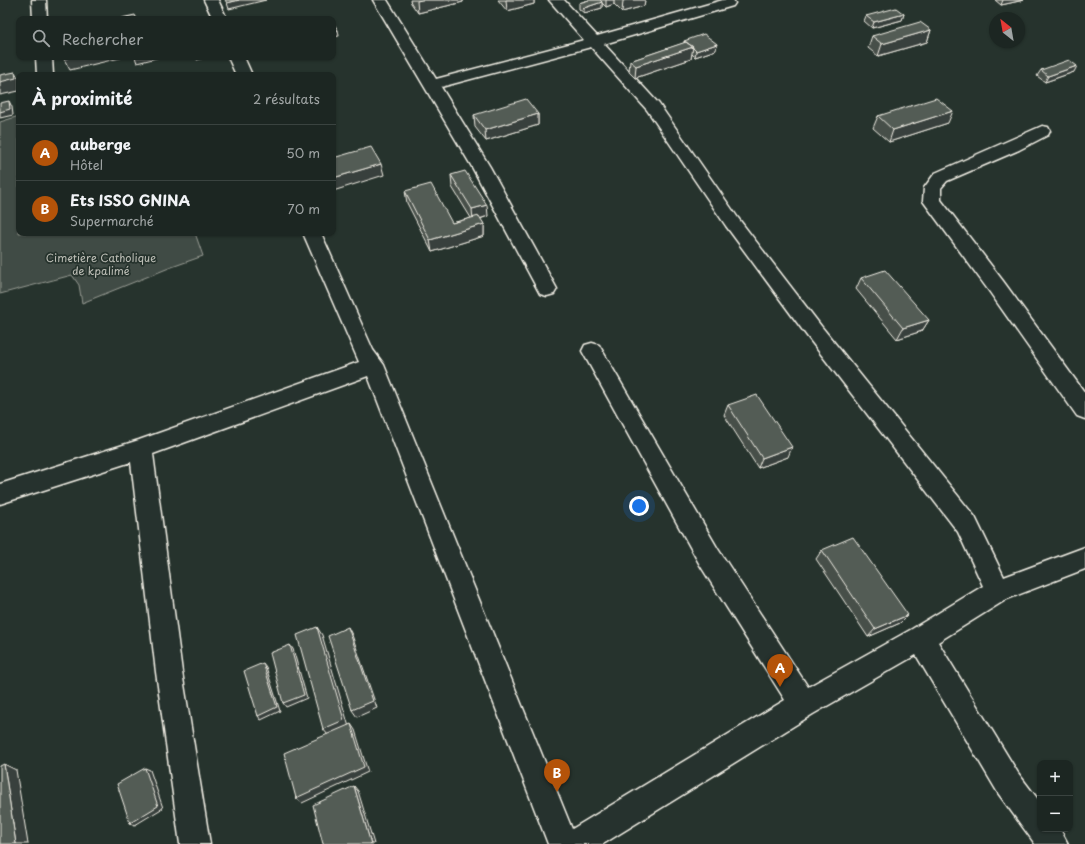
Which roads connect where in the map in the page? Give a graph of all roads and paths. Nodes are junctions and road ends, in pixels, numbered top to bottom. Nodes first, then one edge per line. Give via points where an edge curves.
1 (39, 0) edge
2 (211, 0) edge
3 (380, 0) edge
4 (556, 0) edge
5 (731, 5) edge
6 (40, 16) edge
7 (219, 16) edge
8 (593, 42) junction
9 (44, 60) edge
10 (237, 60) edge
11 (45, 72) edge
12 (243, 72) edge
13 (431, 85) junction
14 (1042, 131) dead end
15 (313, 236) edge
16 (547, 289) dead end
17 (592, 350) dead end
18 (374, 365) junction
19 (1085, 410) edge
20 (141, 449) junction
21 (0, 494) edge
22 (1085, 558) edge
23 (998, 591) junction
24 (921, 638) junction
25 (803, 704) junction
26 (1037, 823) edge
27 (1044, 832) edge
28 (195, 844) edge
29 (563, 844) edge
30 (575, 844) edge
31 (1053, 844) edge

1 - 6 street
2 - 7 street
3 - 13 street
4 - 8 street
5 - 8 street
8 - 13 street
8 - 23 street via 653,107 732,222 819,337 968,525
9 - 11 street
10 - 12 street
13 - 16 street via 481,168
14 - 19 street via 941,178 933,184 930,192 932,201
15 - 18 street via 364,355
17 - 25 street via 709,557
18 - 20 street
18 - 29 street
20 - 21 street
20 - 28 street via 169,672
22 - 23 street
23 - 24 street
24 - 25 street
24 - 26 street via 1008,783
25 - 30 street
27 - 31 street

